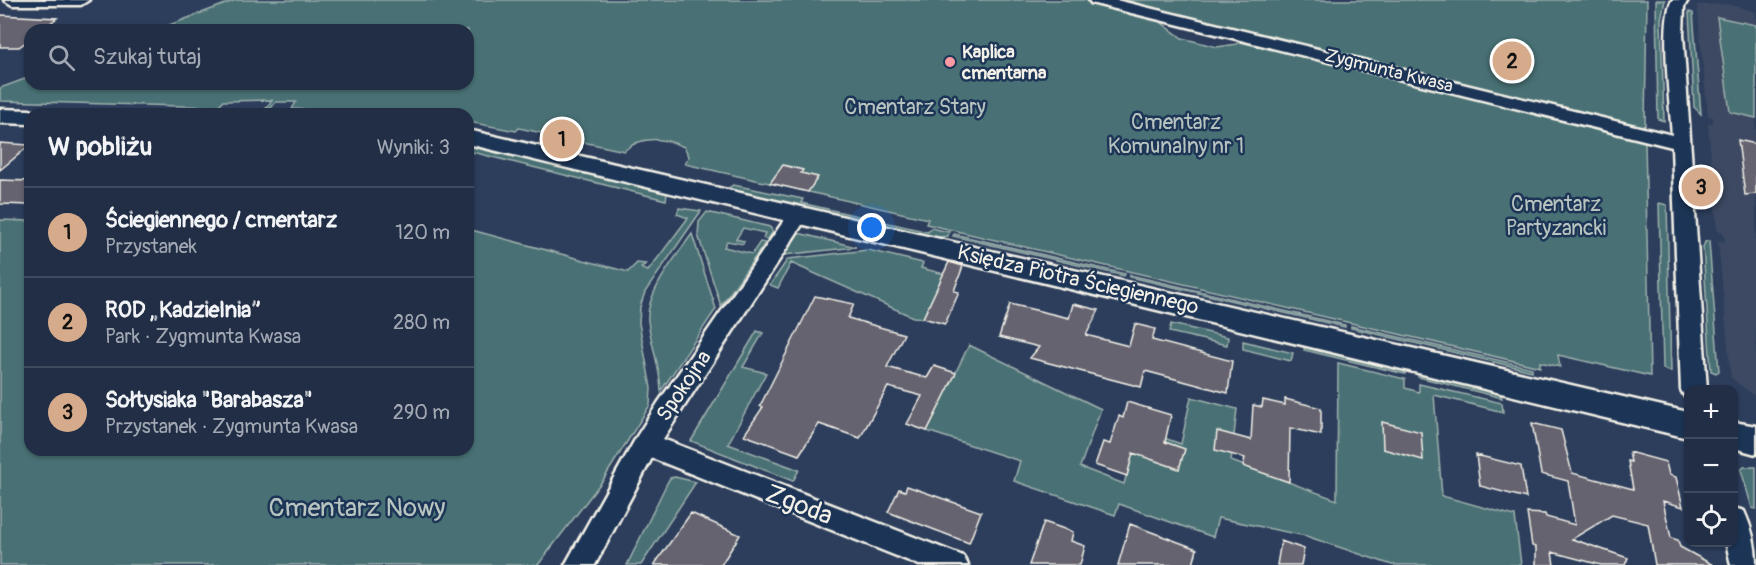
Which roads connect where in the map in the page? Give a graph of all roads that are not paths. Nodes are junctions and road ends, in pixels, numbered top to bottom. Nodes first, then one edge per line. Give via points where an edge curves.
1 (12, 0) edge
2 (81, 0) edge
3 (1097, 0) edge
4 (1680, 0) edge
5 (0, 116) edge
6 (24, 117) edge
7 (474, 138) edge
8 (1680, 143) junction
9 (800, 214) junction
10 (1694, 385) edge
11 (1684, 424) edge
12 (1738, 436) edge
13 (1756, 440) edge
14 (646, 444) junction
15 (1738, 535) edge
16 (580, 565) edge
17 (953, 565) edge
18 (1746, 565) edge

1 - 2 street
3 - 8 street, Zygmunta Kwasa
4 - 8 street via 1675,34
5 - 6 street
7 - 9 street, Księdza Piotra Ściegiennego
8 - 10 street via 1688,229
9 - 11 street, Księdza Piotra Ściegiennego
9 - 14 street, Spokojna
12 - 13 street
14 - 16 street, Spokojna
14 - 17 street, Zgoda
15 - 18 street

